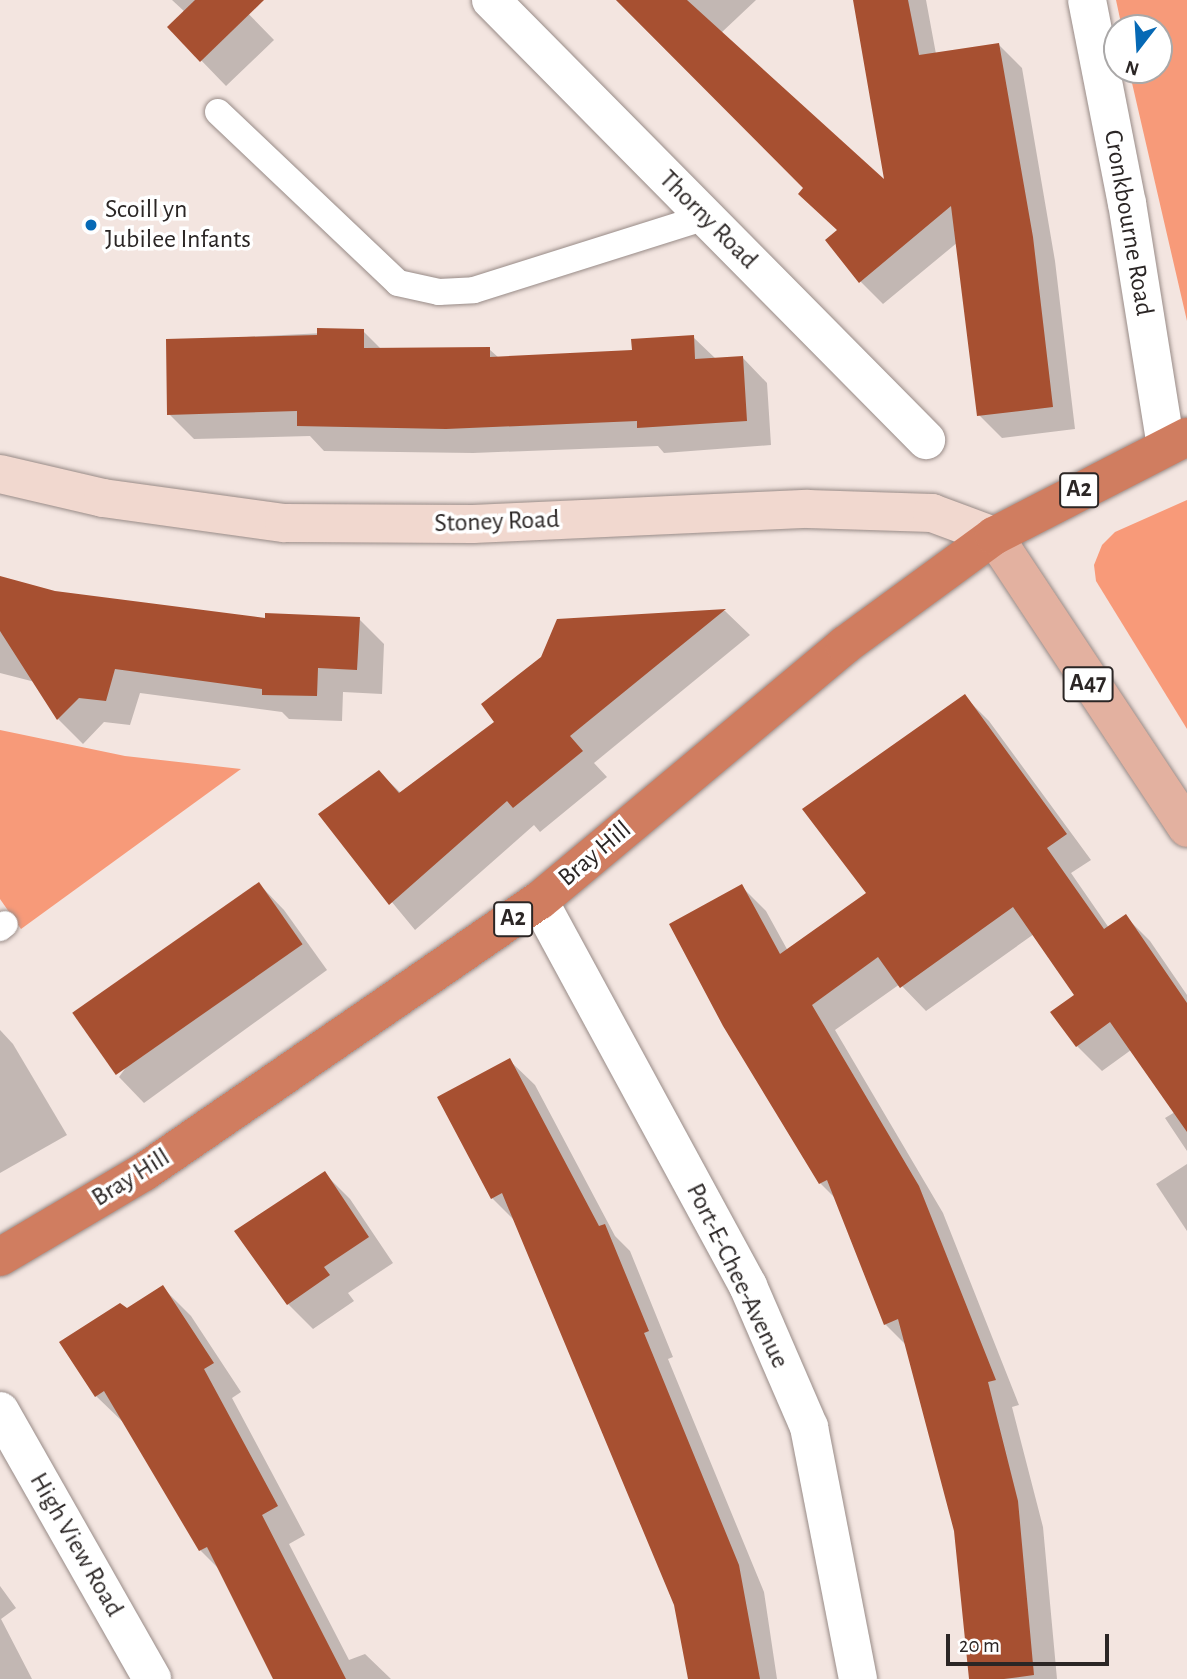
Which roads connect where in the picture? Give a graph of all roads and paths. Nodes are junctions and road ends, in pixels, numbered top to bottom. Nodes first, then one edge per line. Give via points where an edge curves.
1 (491, 0) edge
2 (1087, 0) edge
3 (218, 112) dead end
4 (705, 217) junction
5 (926, 440) dead end
6 (1176, 442) edge
7 (0, 474) edge
8 (994, 536) junction
9 (1187, 828) edge
10 (539, 901) junction
11 (0, 1257) edge
12 (0, 1411) edge
13 (152, 1679) edge
14 (858, 1679) edge

1 - 4 street, Thorny Road
2 - 6 street, Cronkbourne Road
3 - 4 lane via 398,283 439,292 474,290
4 - 5 street, Thorny Road
6 - 8 highway, A2
7 - 8 street, Stoney Road via 103,498 284,523 473,524 808,509 932,513
8 - 9 main road, A47
8 - 10 highway, Bray Hill / A2 via 845,645
10 - 11 highway, Bray Hill / A2 via 144,1172
10 - 14 street, Port-E-Chee-Avenue via 748,1286 809,1427
12 - 13 street, High View Road

